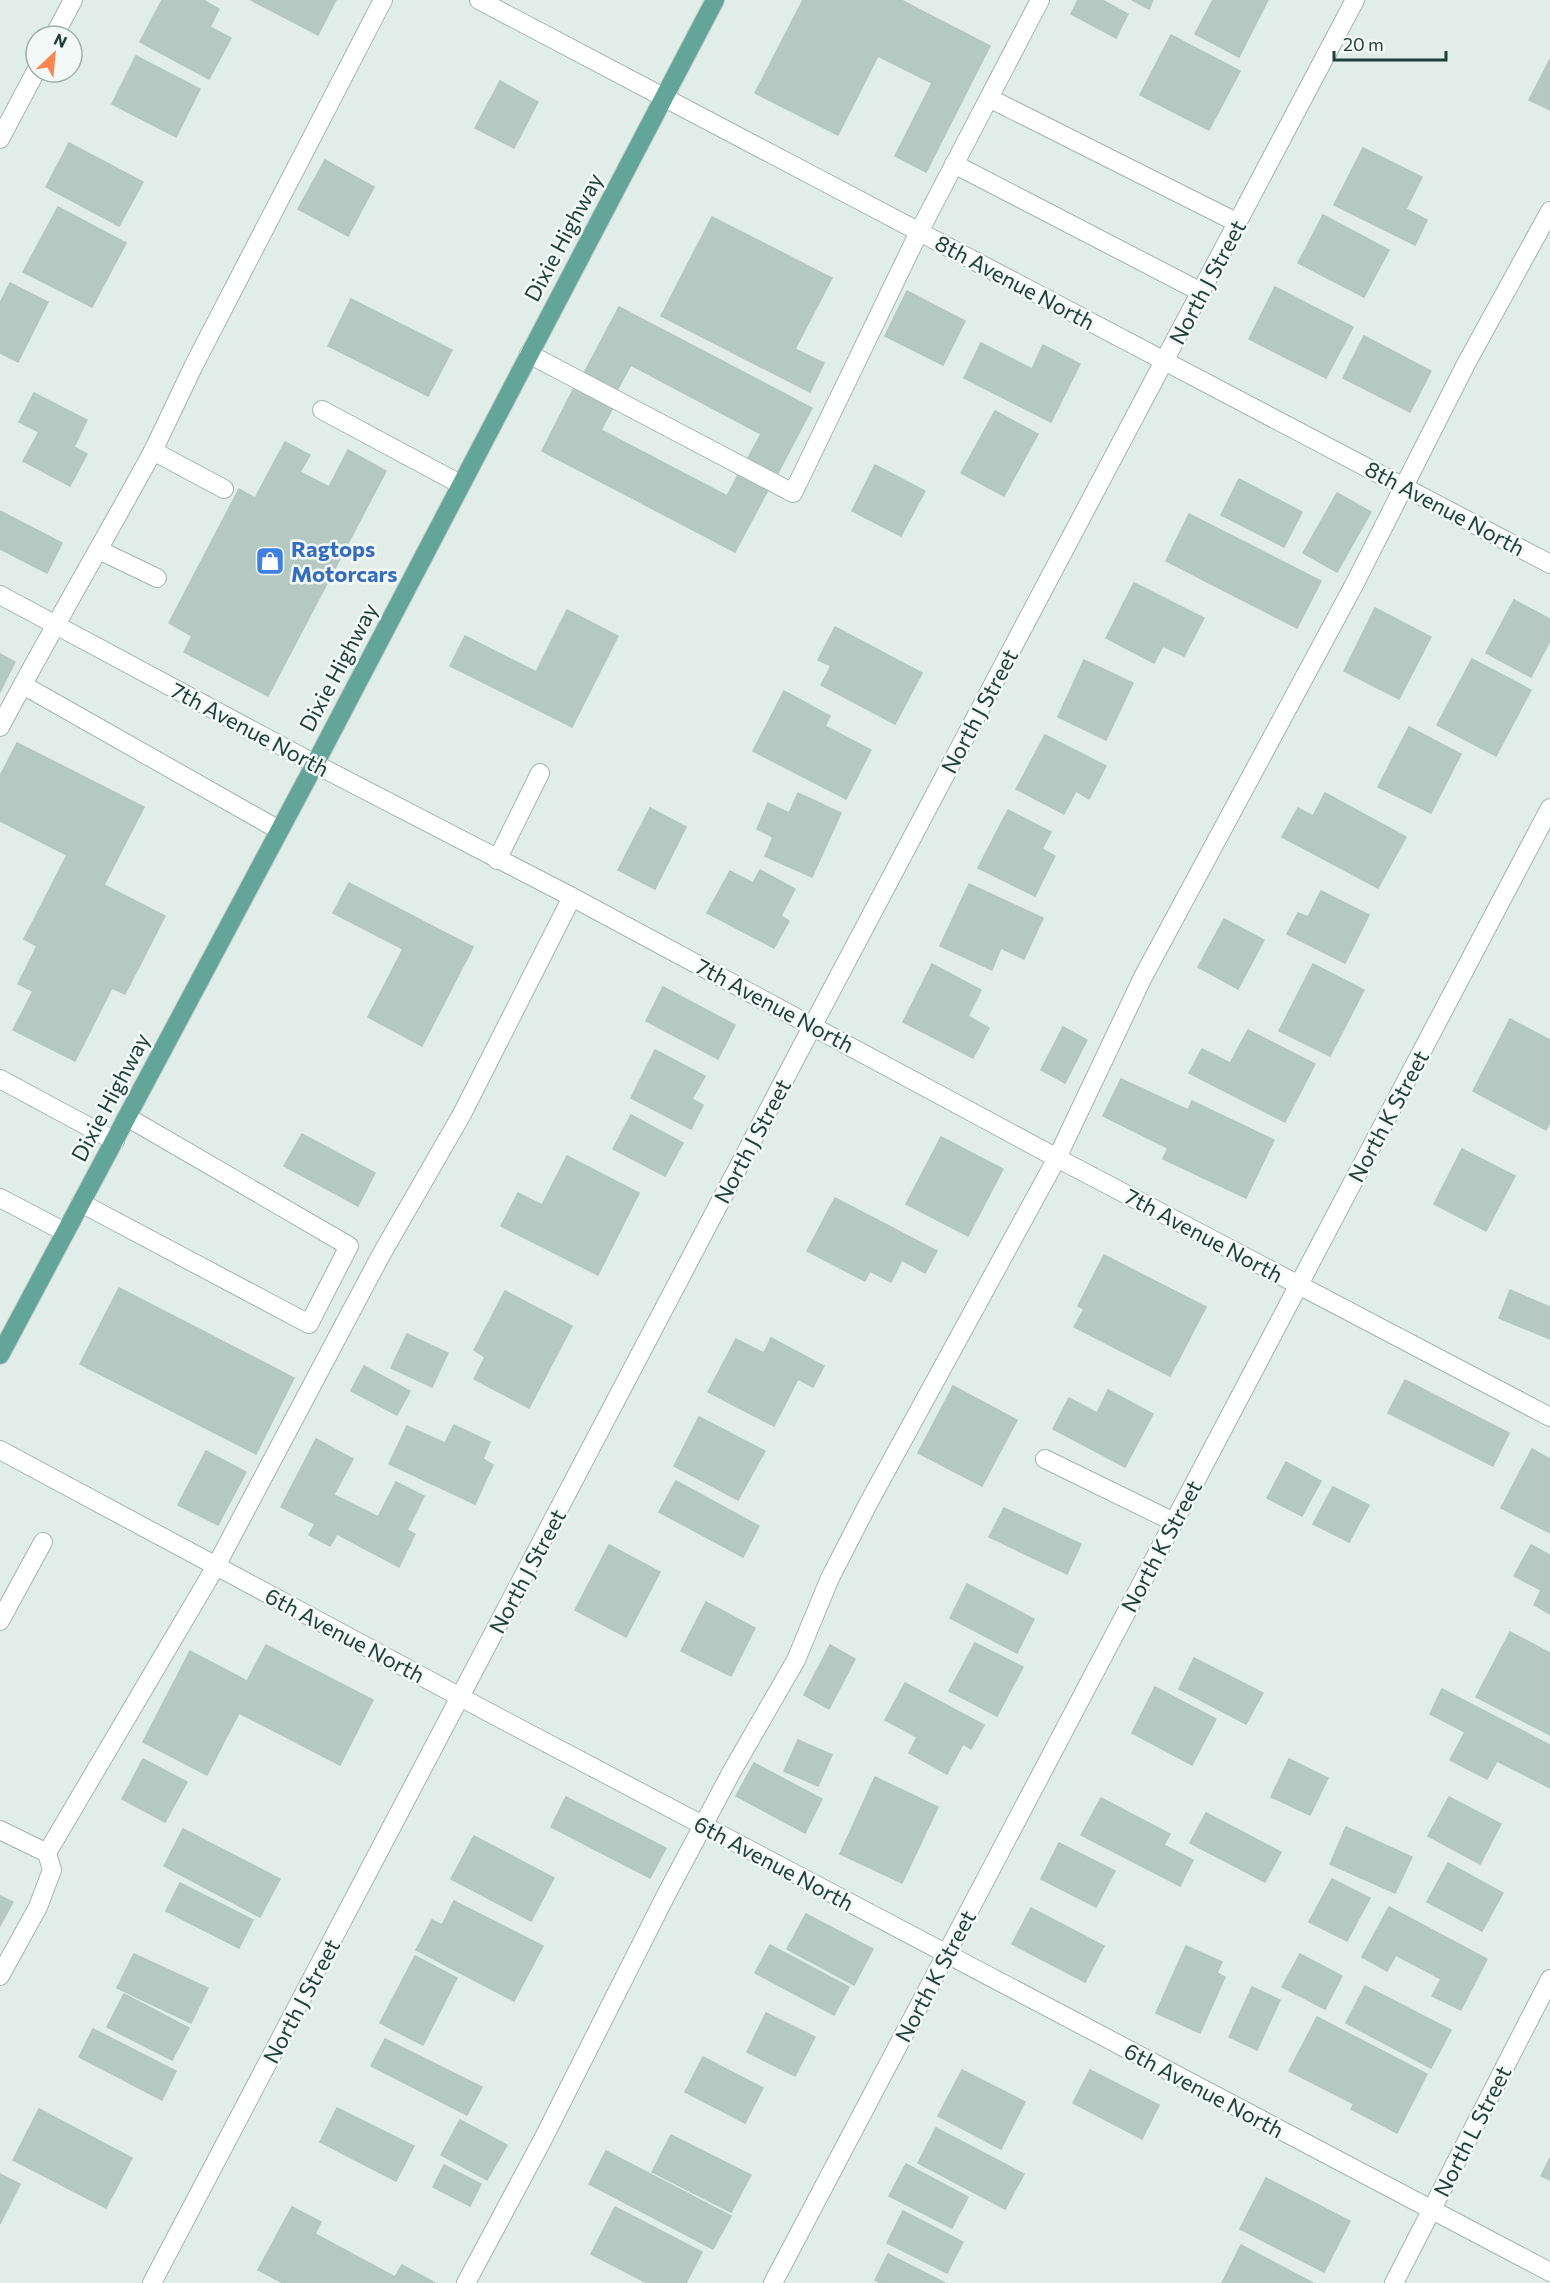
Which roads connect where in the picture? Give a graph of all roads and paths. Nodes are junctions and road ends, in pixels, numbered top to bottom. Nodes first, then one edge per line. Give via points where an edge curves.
1 (73, 0) edge
2 (383, 0) edge
3 (479, 0) edge
4 (715, 0) edge
5 (1040, 0) edge
6 (1355, 0) edge
7 (60, 24) edge
8 (29, 84) edge
9 (663, 97) junction
10 (989, 98) junction
11 (0, 139) edge
12 (954, 164) junction
13 (1550, 210) edge
14 (1238, 223) junction
15 (919, 232) junction
16 (1201, 292) junction
17 (529, 354) junction
18 (1165, 361) junction
19 (322, 410) dead end
20 (153, 451) junction
21 (460, 484) junction
22 (1404, 487) junction
23 (224, 489) dead end
24 (99, 550) junction
25 (1550, 564) edge
26 (157, 579) dead end
27 (0, 594) edge
28 (55, 624) junction
29 (22, 685) junction
30 (0, 727) edge
31 (315, 764) junction
32 (540, 773) dead end
33 (1550, 808) edge
34 (279, 830) junction
35 (497, 860) junction
36 (572, 897) junction
37 (813, 1025) junction
38 (0, 1079) edge
39 (127, 1117) junction
40 (115, 1141) junction
41 (1057, 1158) junction
42 (0, 1198) edge
43 (81, 1203) junction
44 (65, 1232) junction
45 (1299, 1286) junction
46 (0, 1355) edge
47 (1550, 1417) edge
48 (0, 1450) edge
49 (1045, 1460) dead end
50 (1174, 1522) junction
51 (43, 1542) dead end
52 (216, 1566) junction
53 (0, 1621) edge
54 (461, 1697) junction
55 (704, 1826) junction
56 (0, 1830) edge
57 (47, 1853) junction
58 (946, 1954) junction
59 (0, 1976) edge
60 (1550, 1979) edge
61 (1433, 2210) junction
62 (1550, 2272) edge
63 (152, 2283) edge
64 (466, 2283) edge
65 (773, 2283) edge
66 (1394, 2283) edge

1 - 7 street
2 - 20 street
3 - 9 street, 8th Avenue North
4 - 9 main road, Dixie Highway
5 - 10 street
6 - 14 street, North J Street
8 - 11 street
9 - 15 street, 8th Avenue North
9 - 17 main road, Dixie Highway
10 - 12 street
10 - 14 street
12 - 15 street
12 - 16 street
13 - 22 street
14 - 16 street, North J Street
15 - 17 street via 793,493
15 - 18 street, 8th Avenue North
16 - 18 street, North J Street
17 - 21 main road, Dixie Highway
18 - 22 street, 8th Avenue North
18 - 37 street, North J Street
19 - 21 street
20 - 23 street
20 - 24 street
21 - 31 main road, Dixie Highway
22 - 25 street, 8th Avenue North
22 - 41 street via 1143,977
24 - 26 street
24 - 28 street
27 - 28 street, 7th Avenue North
28 - 29 street
28 - 31 street, 7th Avenue North
29 - 30 street
29 - 34 street
31 - 34 main road, Dixie Highway
31 - 35 street, 7th Avenue North
32 - 35 street
33 - 45 street, North K Street
34 - 39 main road, Dixie Highway
35 - 36 street, 7th Avenue North
36 - 37 street, 7th Avenue North
36 - 52 street via 462,1114 381,1255
37 - 41 street, 7th Avenue North
37 - 54 street, North J Street
38 - 40 street
39 - 40 main road, Dixie Highway
39 - 43 street via 349,1246 309,1324
40 - 43 main road, Dixie Highway
41 - 45 street, 7th Avenue North
41 - 55 street via 869,1502 830,1578 796,1660
42 - 44 street
43 - 44 main road, Dixie Highway
44 - 46 main road, Dixie Highway
45 - 47 street, 7th Avenue North
45 - 50 street, North K Street
48 - 52 street, 6th Avenue North
49 - 50 street
50 - 58 street, North K Street
51 - 53 street
52 - 54 street, 6th Avenue North
52 - 57 street
54 - 55 street, 6th Avenue North
54 - 63 street, North J Street
55 - 58 street, 6th Avenue North
55 - 64 street
56 - 57 street
57 - 59 street via 52,1870 38,1907
58 - 61 street, 6th Avenue North
58 - 65 street, North K Street
60 - 61 street, North L Street
61 - 62 street, 6th Avenue North
61 - 66 street, North L Street

